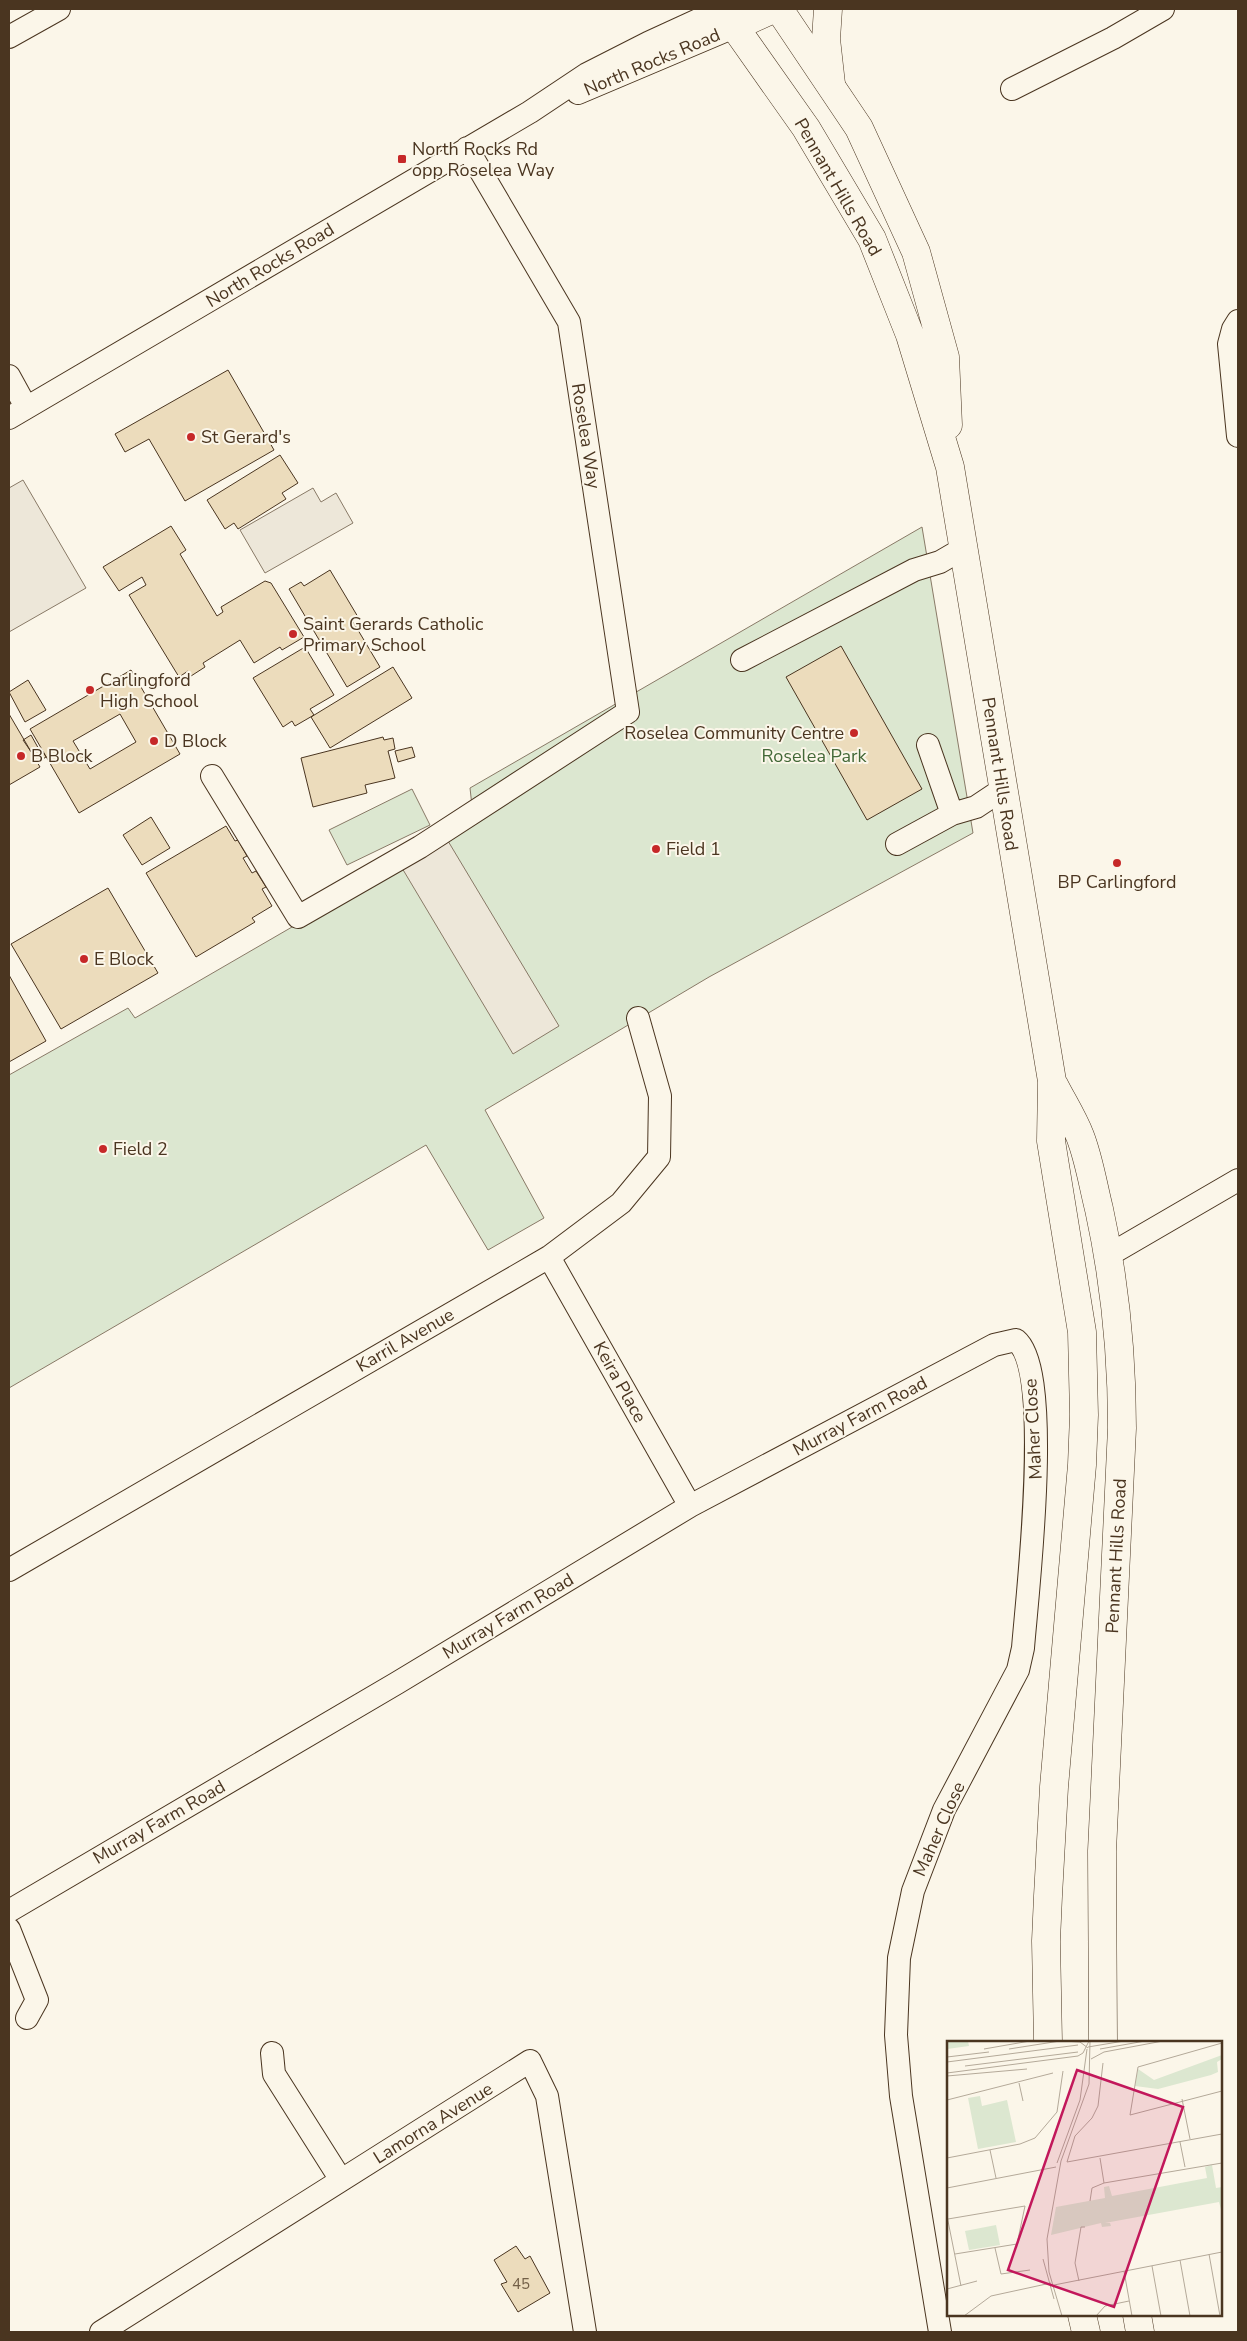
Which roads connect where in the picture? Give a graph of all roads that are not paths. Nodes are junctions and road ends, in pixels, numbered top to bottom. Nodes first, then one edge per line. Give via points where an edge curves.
1 (58, 9) edge
2 (773, 9) edge
3 (778, 9) edge
4 (828, 9) edge
5 (1163, 9) edge
6 (725, 13) edge
7 (9, 37) edge
8 (831, 84) junction
9 (1012, 89) dead end
10 (467, 148) junction
11 (1238, 321) edge
12 (9, 376) edge
13 (18, 413) edge
14 (1238, 436) edge
15 (950, 467) junction
16 (964, 548) junction
17 (742, 660) dead end
18 (928, 745) dead end
19 (212, 776) dead end
20 (1003, 789) junction
21 (952, 814) junction
22 (897, 844) dead end
23 (638, 1018) dead end
24 (1052, 1081) junction
25 (1238, 1180) edge
26 (1109, 1255) junction
27 (549, 1257) junction
28 (1082, 1332) junction
29 (1016, 1340) joint
30 (690, 1506) junction
31 (9, 1570) edge
32 (9, 1911) edge
33 (9, 1929) edge
34 (27, 2018) dead end
35 (1048, 2041) edge
36 (1103, 2041) edge
37 (272, 2053) dead end
38 (341, 2180) junction
39 (1082, 2316) edge
40 (100, 2332) edge
41 (586, 2332) edge
42 (940, 2332) edge
43 (1086, 2332) edge

1 - 7 street
2 - 6 main road, North Rocks Road
3 - 8 main road, Pennant Hills Road
4 - 8 main road via 826,39
5 - 9 street
6 - 10 street, North Rocks Road via 648,43 587,74
6 - 15 main road, Pennant Hills Road via 806,128 872,239 910,335
8 - 15 main road, Pennant Hills Road via 859,128 916,252 945,357
10 - 13 street, North Rocks Road
10 - 19 street, Roselea Way via 569,322 628,712 420,847 298,917
11 - 14 street via 1229,344
12 - 13 street
15 - 16 main road, Pennant Hills Road
16 - 17 street via 940,562 914,570
16 - 20 main road, Pennant Hills Road
18 - 21 street
20 - 21 street via 976,807
20 - 24 main road, Pennant Hills Road
21 - 22 street
23 - 27 street, Karril Avenue via 660,1096 659,1157 621,1203
24 - 26 main road, Pennant Hills Road via 1080,1135
24 - 28 main road, Pennant Hills Road via 1051,1141
25 - 26 street
26 - 28 main road via 1098,1262 1092,1272 1093,1299
26 - 36 main road, Pennant Hills Road via 1119,1329 1122,1428 1102,1851
27 - 30 street, Keira Place
27 - 31 street, Karril Avenue
28 - 35 main road, Pennant Hills Road via 1082,1465 1054,1787 1048,1896
29 - 30 street, Murray Farm Road via 994,1345
29 - 42 street, Maher Close via 1028,1359 1035,1415 1036,1490 1023,1648 1018,1670 944,1810 913,1891 899,1958 896,2035 901,2096
30 - 32 street, Murray Farm Road via 397,1684
33 - 34 street via 37,2000
37 - 38 street via 274,2074
38 - 40 street, Lamorna Avenue
38 - 41 street, Lamorna Avenue via 530,2061 547,2096
39 - 43 main road

